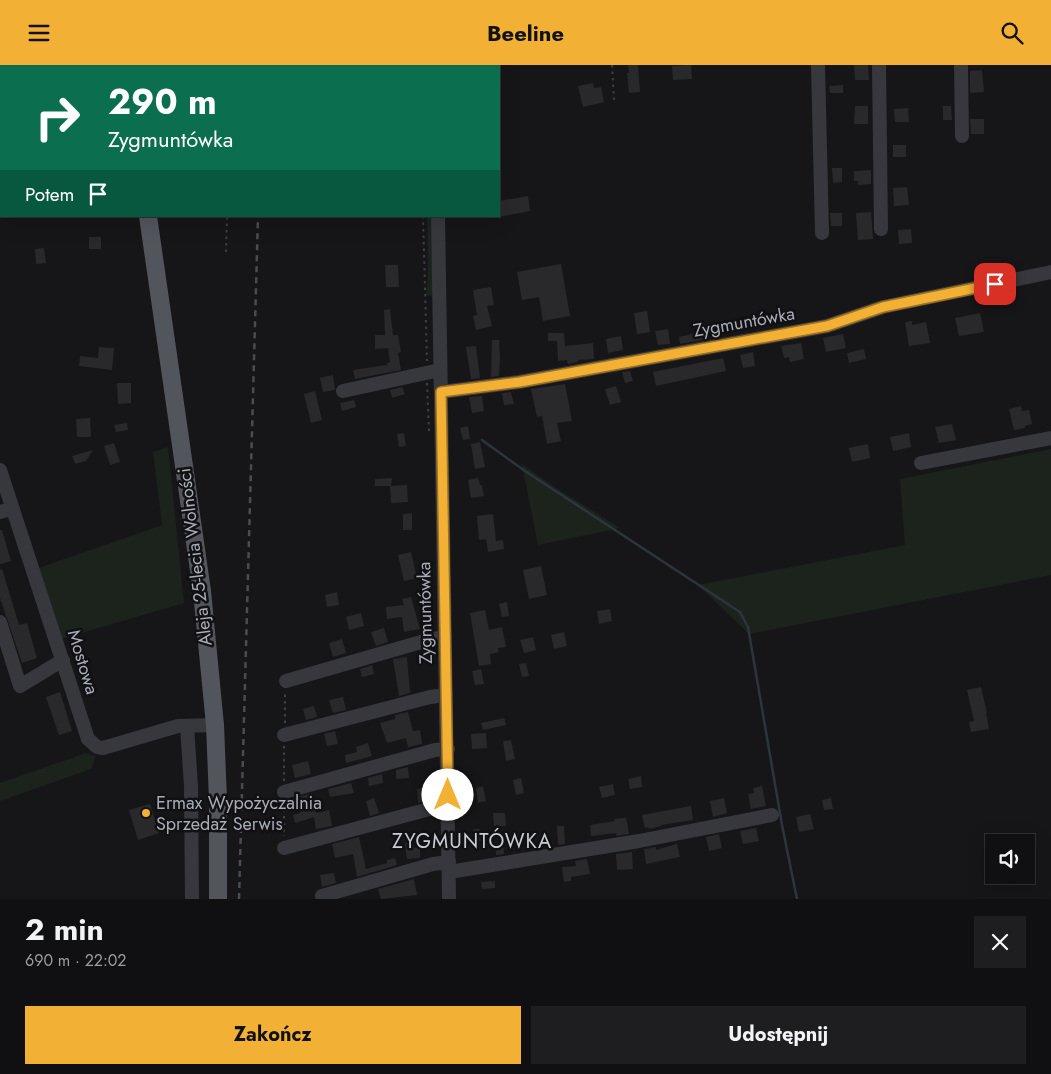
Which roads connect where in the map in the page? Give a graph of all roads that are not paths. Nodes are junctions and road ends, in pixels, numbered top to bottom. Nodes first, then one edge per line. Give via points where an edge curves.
1 (818, 65) edge
2 (879, 65) edge
3 (961, 65) edge
4 (962, 136) dead end
5 (148, 217) edge
6 (438, 217) edge
7 (881, 229) dead end
8 (822, 233) dead end
9 (1051, 272) edge
10 (440, 370) junction
11 (343, 391) dead end
12 (441, 392) junction
13 (1051, 438) edge
14 (922, 463) dead end
15 (0, 470) edge
16 (6, 511) edge
17 (0, 622) edge
18 (445, 637) junction
19 (63, 660) junction
20 (286, 681) road end
21 (446, 695) junction
22 (214, 725) junction
23 (188, 726) junction
24 (284, 735) road end
25 (448, 749) junction
26 (284, 792) road end
27 (448, 804) junction
28 (772, 815) dead end
29 (284, 848) road end
30 (449, 867) junction
31 (322, 896) dead end
32 (192, 899) edge
33 (218, 899) edge
34 (450, 899) edge

1 - 8 street
2 - 7 street
3 - 4 street
5 - 22 main road, Aleja 25-lecia Wolności via 201,582
6 - 10 street, Zygmuntówka
9 - 12 street, Zygmuntówka via 883,307 827,326 520,382
10 - 11 street
10 - 12 street, Zygmuntówka
12 - 18 street, Zygmuntówka
13 - 14 street
15 - 16 street, Mostowa
16 - 19 street, Mostowa
17 - 19 street via 20,686
18 - 20 street
18 - 21 street, Zygmuntówka
19 - 23 street, Mostowa via 84,731 97,747
21 - 24 street
21 - 25 street, Zygmuntówka
22 - 23 street, Mostowa
22 - 33 main road, Aleja 25-lecia Wolności
23 - 32 street
25 - 26 street
25 - 27 street, Zygmuntówka
27 - 29 street
27 - 30 street, Zygmuntówka
28 - 30 street via 630,842
30 - 31 street via 433,864
30 - 34 street, Zygmuntówka

